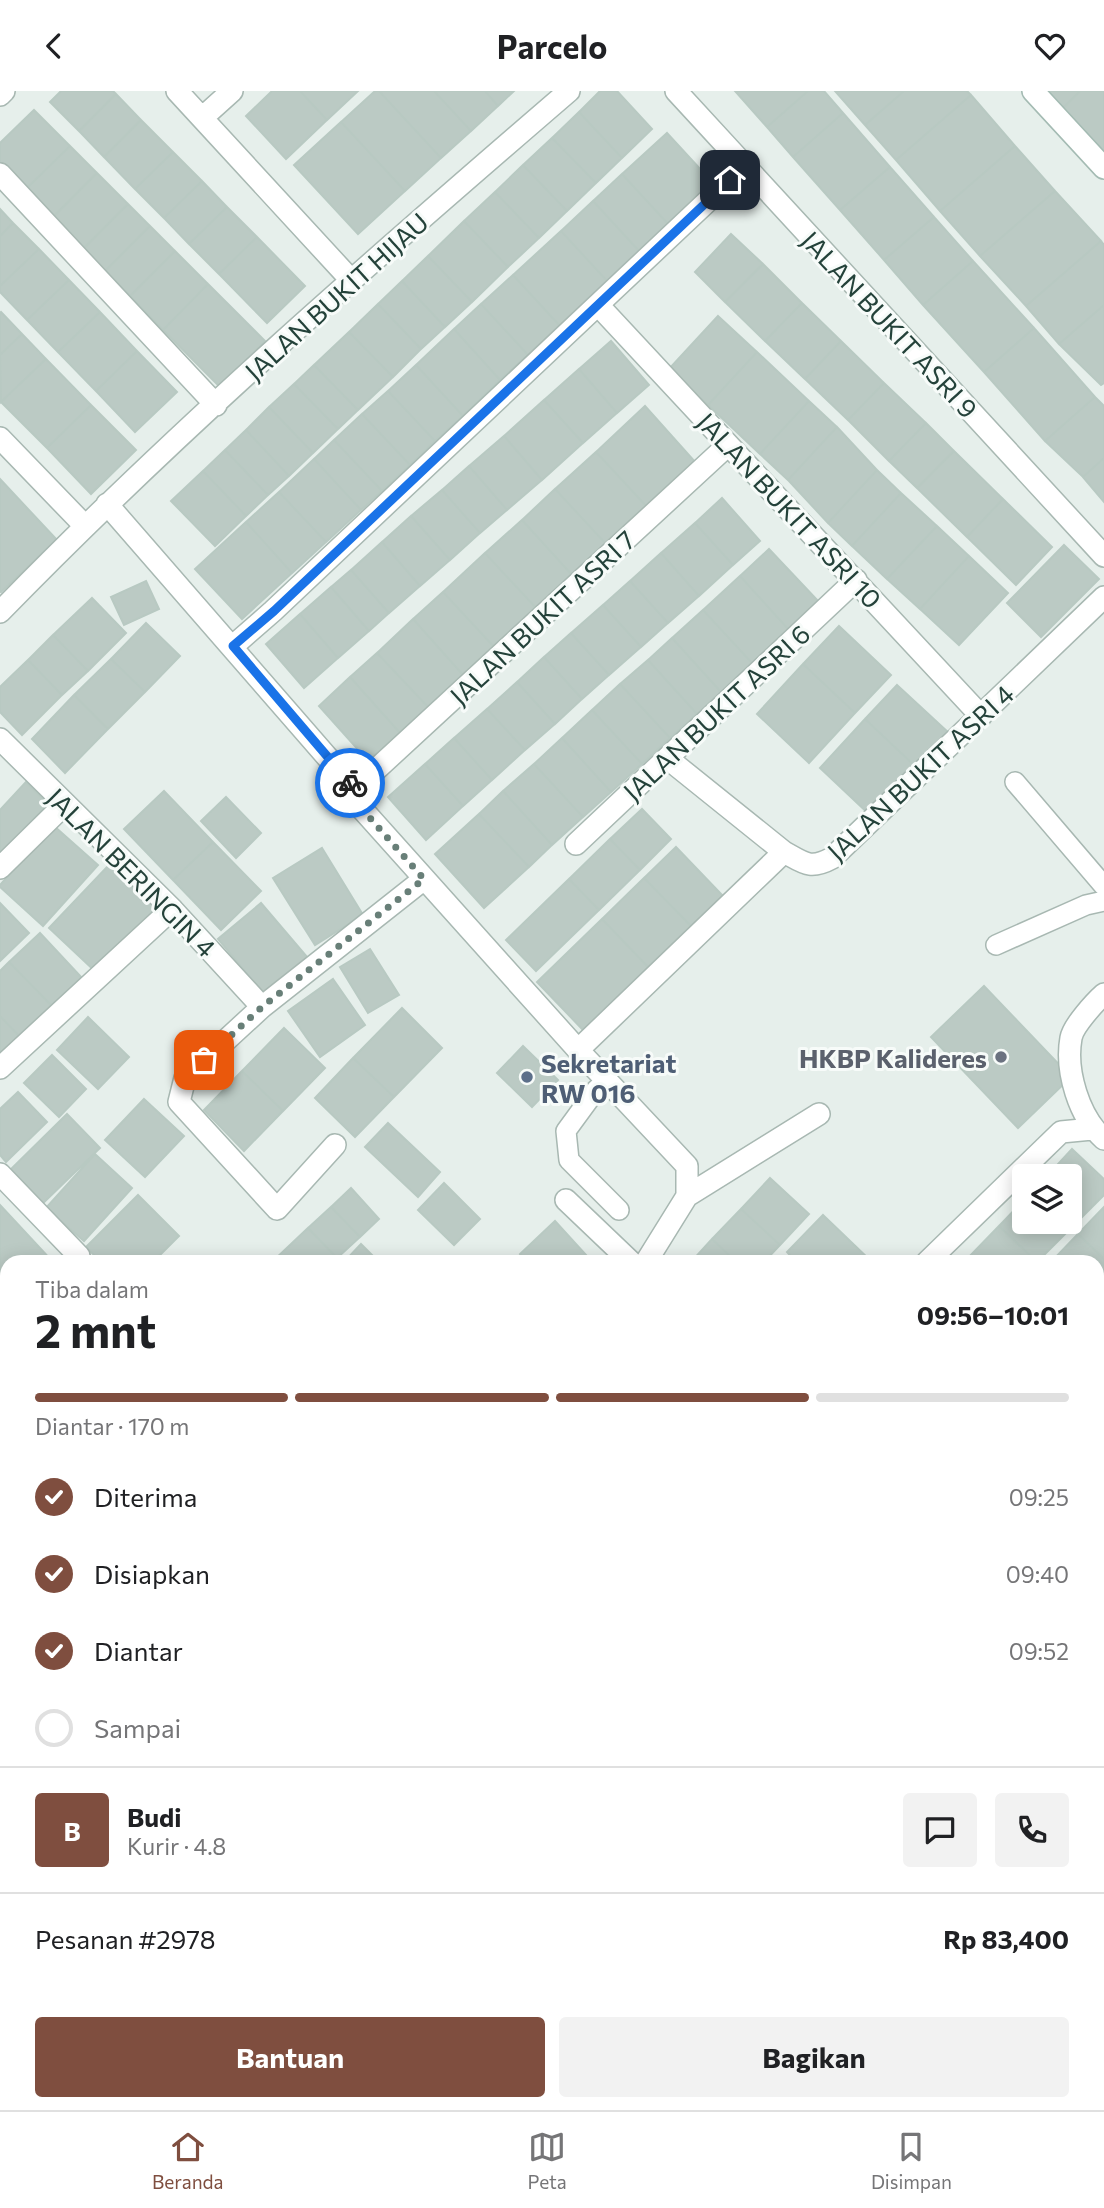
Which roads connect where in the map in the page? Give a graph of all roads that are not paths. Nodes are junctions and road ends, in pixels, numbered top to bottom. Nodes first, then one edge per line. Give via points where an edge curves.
1 (4, 91) edge
2 (177, 91) edge
3 (232, 91) edge
4 (569, 91) edge
5 (676, 91) edge
6 (1034, 91) edge
7 (0, 95) edge
8 (202, 118) junction
9 (744, 165) junction
10 (1104, 168) edge
11 (0, 174) edge
12 (351, 280) junction
13 (598, 305) junction
14 (216, 405) junction
15 (0, 438) edge
16 (728, 445) junction
17 (107, 504) junction
18 (84, 525) junction
19 (1104, 556) edge
20 (856, 580) junction
21 (1104, 597) edge
22 (0, 612) edge
23 (233, 646) junction
24 (981, 716) junction
25 (0, 739) edge
26 (667, 758) junction
27 (1015, 782) dead end
28 (355, 789) junction
29 (65, 804) junction
30 (576, 844) dead end
31 (784, 852) junction
32 (0, 868) edge
33 (424, 879) junction
34 (1104, 886) edge
35 (1104, 901) edge
36 (172, 909) junction
37 (996, 945) dead end
38 (1104, 994) edge
39 (262, 1007) junction
40 (578, 1050) junction
41 (0, 1068) edge
42 (607, 1080) junction
43 (820, 1114) dead end
44 (1098, 1134) edge
45 (335, 1145) dead end
46 (0, 1174) edge
47 (687, 1196) junction
48 (566, 1200) dead end
49 (619, 1210) dead end
50 (77, 1255) edge
51 (624, 1255) edge
52 (650, 1255) edge
53 (934, 1255) edge

1 - 7 street
2 - 8 street
3 - 8 street
4 - 12 street, JALAN BUKIT HIJAU
5 - 9 street, JALAN BUKIT ASRI 9
6 - 10 street
8 - 12 street
9 - 13 street
9 - 19 street, JALAN BUKIT ASRI 9
11 - 14 street
12 - 14 street, JALAN BUKIT HIJAU
13 - 16 street, JALAN BUKIT ASRI 10
13 - 23 street
14 - 17 street, JALAN BUKIT HIJAU
15 - 18 street
16 - 20 street, JALAN BUKIT ASRI 10
16 - 28 street, JALAN BUKIT ASRI 7
17 - 18 street, JALAN BUKIT HIJAU
17 - 23 street
18 - 22 street, JALAN BUKIT HIJAU
20 - 24 street, JALAN BUKIT ASRI 10
20 - 26 street, JALAN BUKIT ASRI 6
21 - 24 street, JALAN BUKIT ASRI 4
23 - 28 street
24 - 31 street, JALAN BUKIT ASRI 4 via 832,858 818,866
25 - 29 street, JALAN BERINGIN 4
26 - 30 street, JALAN BUKIT ASRI 6
26 - 31 street
27 - 34 lane
28 - 33 street via 362,809
29 - 32 street
29 - 36 street, JALAN BERINGIN 4
31 - 40 street, JALAN BUKIT ASRI 4
33 - 39 street
33 - 40 street
35 - 37 lane
36 - 39 street, JALAN BERINGIN 4
36 - 41 street
38 - 44 street via 1071,1035 1071,1082
39 - 45 street via 185,1078 179,1102 277,1209
40 - 42 street
42 - 47 street via 687,1166
42 - 49 lane via 566,1131 569,1160
43 - 47 street
44 - 53 street via 1060,1132
46 - 50 street
47 - 52 street
48 - 51 street

